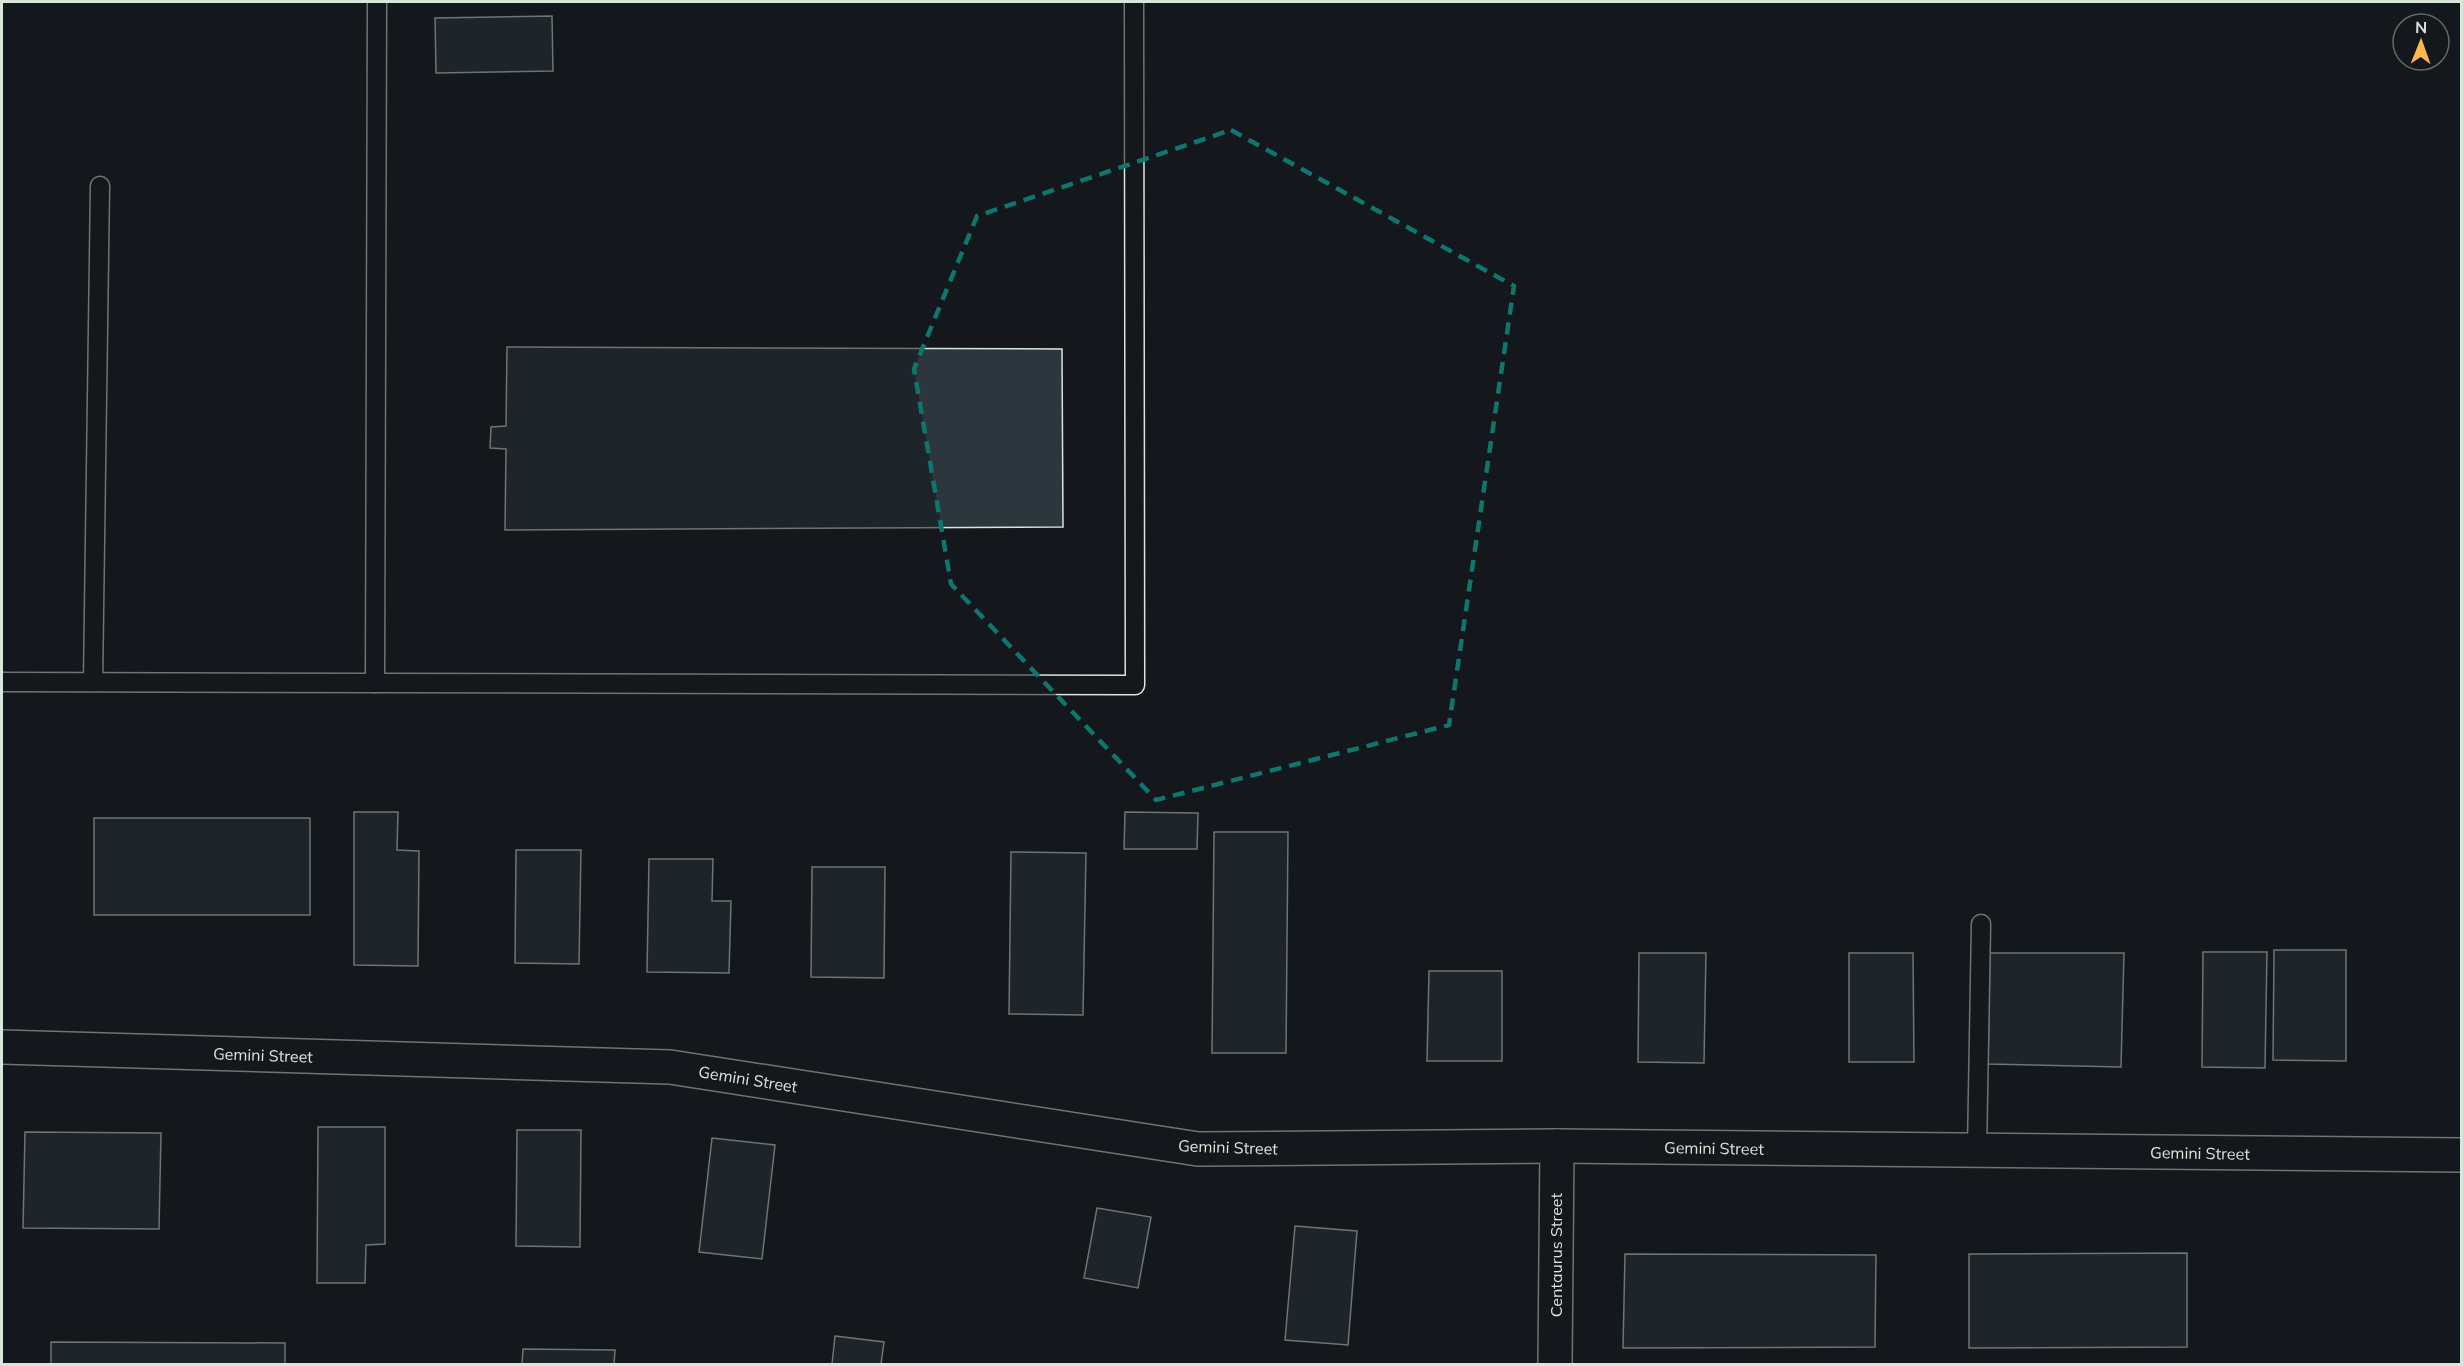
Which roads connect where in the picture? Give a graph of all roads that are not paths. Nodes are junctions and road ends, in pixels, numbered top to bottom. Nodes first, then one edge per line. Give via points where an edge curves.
1 (377, 2) edge
2 (1134, 2) edge
3 (100, 186) dead end
4 (2, 682) edge
5 (93, 682) junction
6 (375, 683) junction
7 (1981, 924) dead end
8 (2, 1047) edge
9 (1557, 1146) junction
10 (1977, 1151) junction
11 (2462, 1155) edge
12 (1555, 1365) edge

1 - 6 lane
2 - 6 lane via 1135,685
3 - 5 lane
4 - 5 lane
5 - 6 lane
7 - 10 lane
8 - 9 street, Gemini Street via 670,1067 1198,1149
9 - 10 street, Gemini Street
9 - 12 street, Centaurus Street
10 - 11 street, Gemini Street

